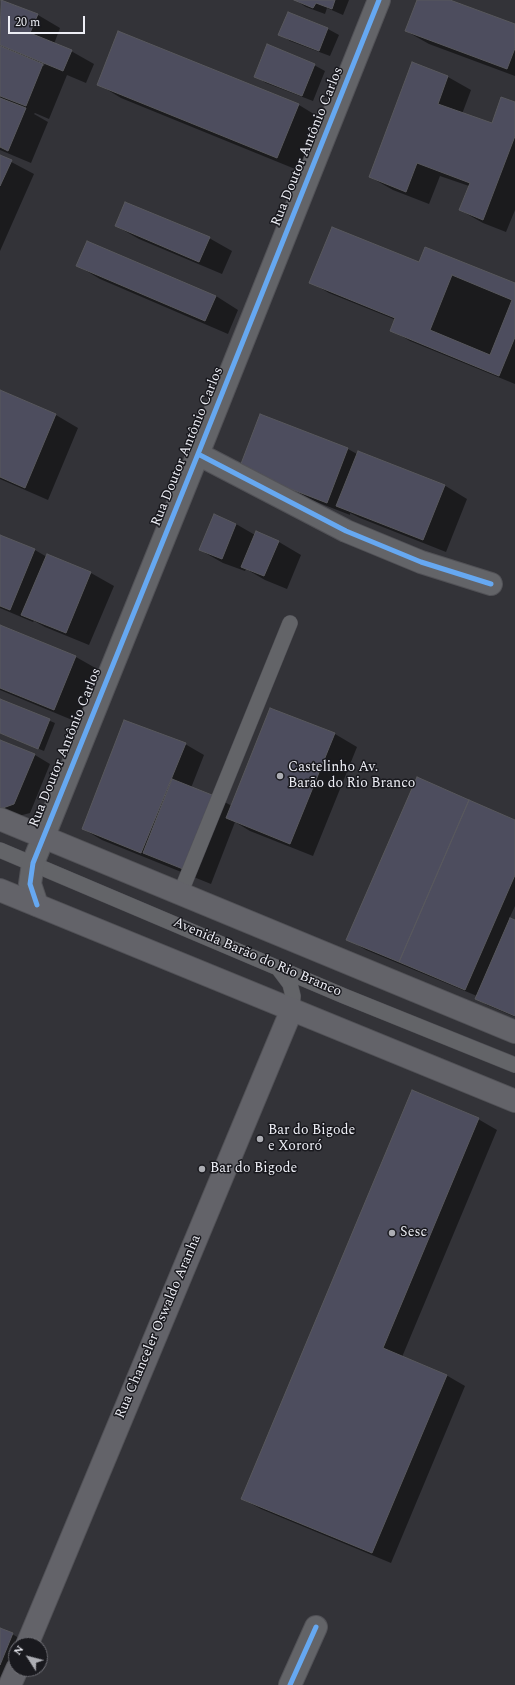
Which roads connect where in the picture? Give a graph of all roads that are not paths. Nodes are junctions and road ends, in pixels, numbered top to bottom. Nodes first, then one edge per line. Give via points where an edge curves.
1 (379, 0) edge
2 (198, 454) junction
3 (491, 584) dead end
4 (290, 623) dead end
5 (0, 819) edge
6 (43, 837) junction
7 (0, 850) edge
8 (33, 863) junction
9 (0, 890) edge
10 (180, 894) junction
11 (37, 905) junction
12 (277, 967) junction
13 (292, 1009) junction
14 (515, 1032) edge
15 (515, 1065) edge
16 (515, 1101) edge
17 (316, 1627) dead end
18 (30, 1637) edge
19 (290, 1685) edge

1 - 2 street, Rua Doutor Antônio Carlos
2 - 3 street via 346,531 421,562
2 - 6 street, Rua Doutor Antônio Carlos
4 - 10 lane
5 - 6 main road, Avenida Barão do Rio Branco
6 - 8 street, Rua Doutor Antônio Carlos
6 - 10 main road, Avenida Barão do Rio Branco
7 - 8 lane, Avenida Barão do Rio Branco
8 - 11 street, Rua Doutor Antônio Carlos via 30,884
8 - 12 lane, Avenida Barão do Rio Branco
9 - 11 main road
10 - 14 main road, Avenida Barão do Rio Branco
11 - 13 main road
12 - 13 lane via 290,984 293,996
12 - 15 lane, Avenida Barão do Rio Branco
13 - 16 main road
13 - 18 main road, Rua Chanceler Oswaldo Aranha
17 - 19 street

